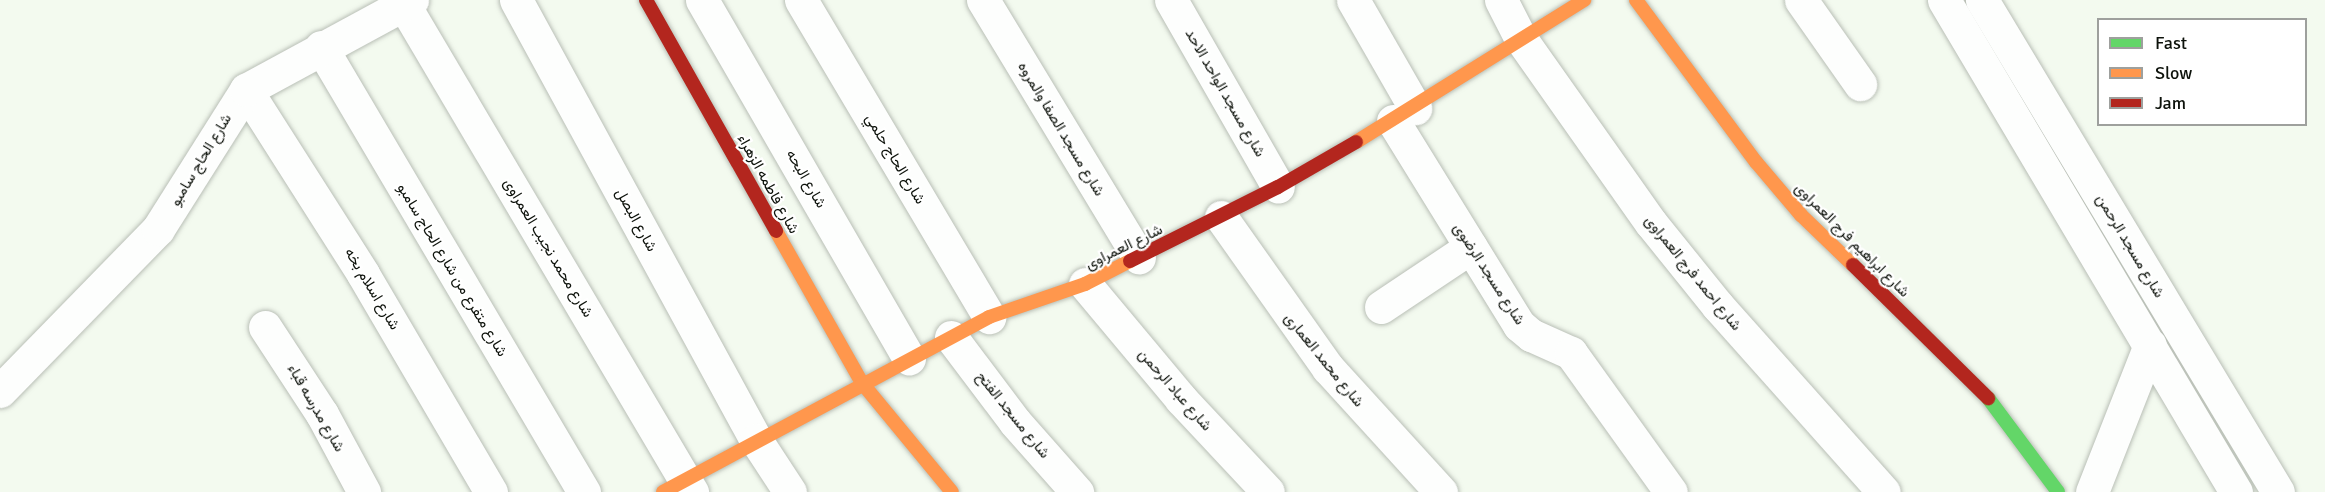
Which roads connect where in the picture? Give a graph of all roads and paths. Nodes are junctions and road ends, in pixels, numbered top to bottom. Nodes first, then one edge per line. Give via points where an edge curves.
1 (516, 0) edge
2 (646, 0) edge
3 (702, 0) edge
4 (801, 0) edge
5 (983, 0) edge
6 (1171, 0) edge
7 (1353, 0) edge
8 (1501, 0) edge
9 (1584, 0) edge
10 (1636, 0) edge
11 (1801, 0) edge
12 (1944, 0) edge
13 (1982, 0) edge
14 (408, 2) edge
15 (1521, 39) junction
16 (321, 47) junction
17 (1860, 84) dead end
18 (246, 90) junction
19 (1404, 114) junction
20 (1278, 187) junction
21 (1221, 217) junction
22 (1472, 247) junction
23 (1139, 258) junction
24 (1085, 284) junction
25 (1381, 307) dead end
26 (989, 317) junction
27 (265, 327) dead end
28 (951, 337) junction
29 (2150, 345) junction
30 (909, 358) junction
31 (862, 383) junction
32 (0, 391) edge
33 (756, 440) junction
34 (680, 488) edge
35 (364, 492) edge
36 (491, 492) edge
37 (584, 492) edge
38 (790, 492) edge
39 (952, 492) edge
40 (1077, 492) edge
41 (1268, 492) edge
42 (1441, 492) edge
43 (1671, 492) edge
44 (1884, 492) edge
45 (2058, 492) edge
46 (2092, 492) edge
47 (2236, 492) edge
48 (2278, 492) edge

1 - 33 street, شارع البصل
2 - 31 street, شارع فاطمه الزهراء
3 - 30 street, شارع البحه
4 - 26 street, شارع الحاج حلمي
5 - 23 street, شارع مسجد الصفا والمروه
6 - 20 street, شارع مسجد الواحد الاحد
7 - 19 street, شارع مسجد الرضوى
8 - 15 street, شارع احمد فرج العمراوى
9 - 15 street, شارع العمراوى
10 - 45 street, شارع ابراهيم فرج العمراوى via 1714,107 1801,215 1984,394
11 - 17 street
12 - 29 street
13 - 48 street, شارع مسجد الرحمن
14 - 16 street, شارع الحاج سامبو
14 - 34 street, شارع محمد نجيب العمراوى
15 - 19 street, شارع العمراوى
15 - 44 street, شارع احمد فرج العمراوى via 1651,223 1718,306
16 - 18 street, شارع الحاج سامبو
16 - 37 street, شارع متفرع من شارع الحاج سامبو
18 - 32 street, شارع الحاج سامبو via 158,229
18 - 36 street, شارع اسلام بخه via 369,284
19 - 20 street, شارع العمراوى
19 - 22 street, شارع مسجد الرضوى
20 - 21 street, شارع العمراوى
21 - 23 street, شارع العمراوى
21 - 42 street, شارع محمد العمارى via 1328,368 1389,440
22 - 25 street
22 - 43 street, شارع مسجد الرضوى via 1519,325 1531,335 1571,353
23 - 24 street, شارع العمراوى
24 - 26 street, شارع العمراوى
24 - 41 street, شارع عباد الرحمن via 1181,399
26 - 28 street, شارع العمراوى
27 - 35 street, شارع مدرسه قباء via 322,414
28 - 30 street, شارع العمراوى
28 - 40 street, شارع مسجد الفتح via 1015,422
29 - 46 street
29 - 47 street
30 - 31 street, شارع العمراوى
31 - 33 street, شارع العمراوى
31 - 39 street, شارع فاطمه الزهراء
33 - 34 street, شارع العمراوى
33 - 38 street, شارع البصل

